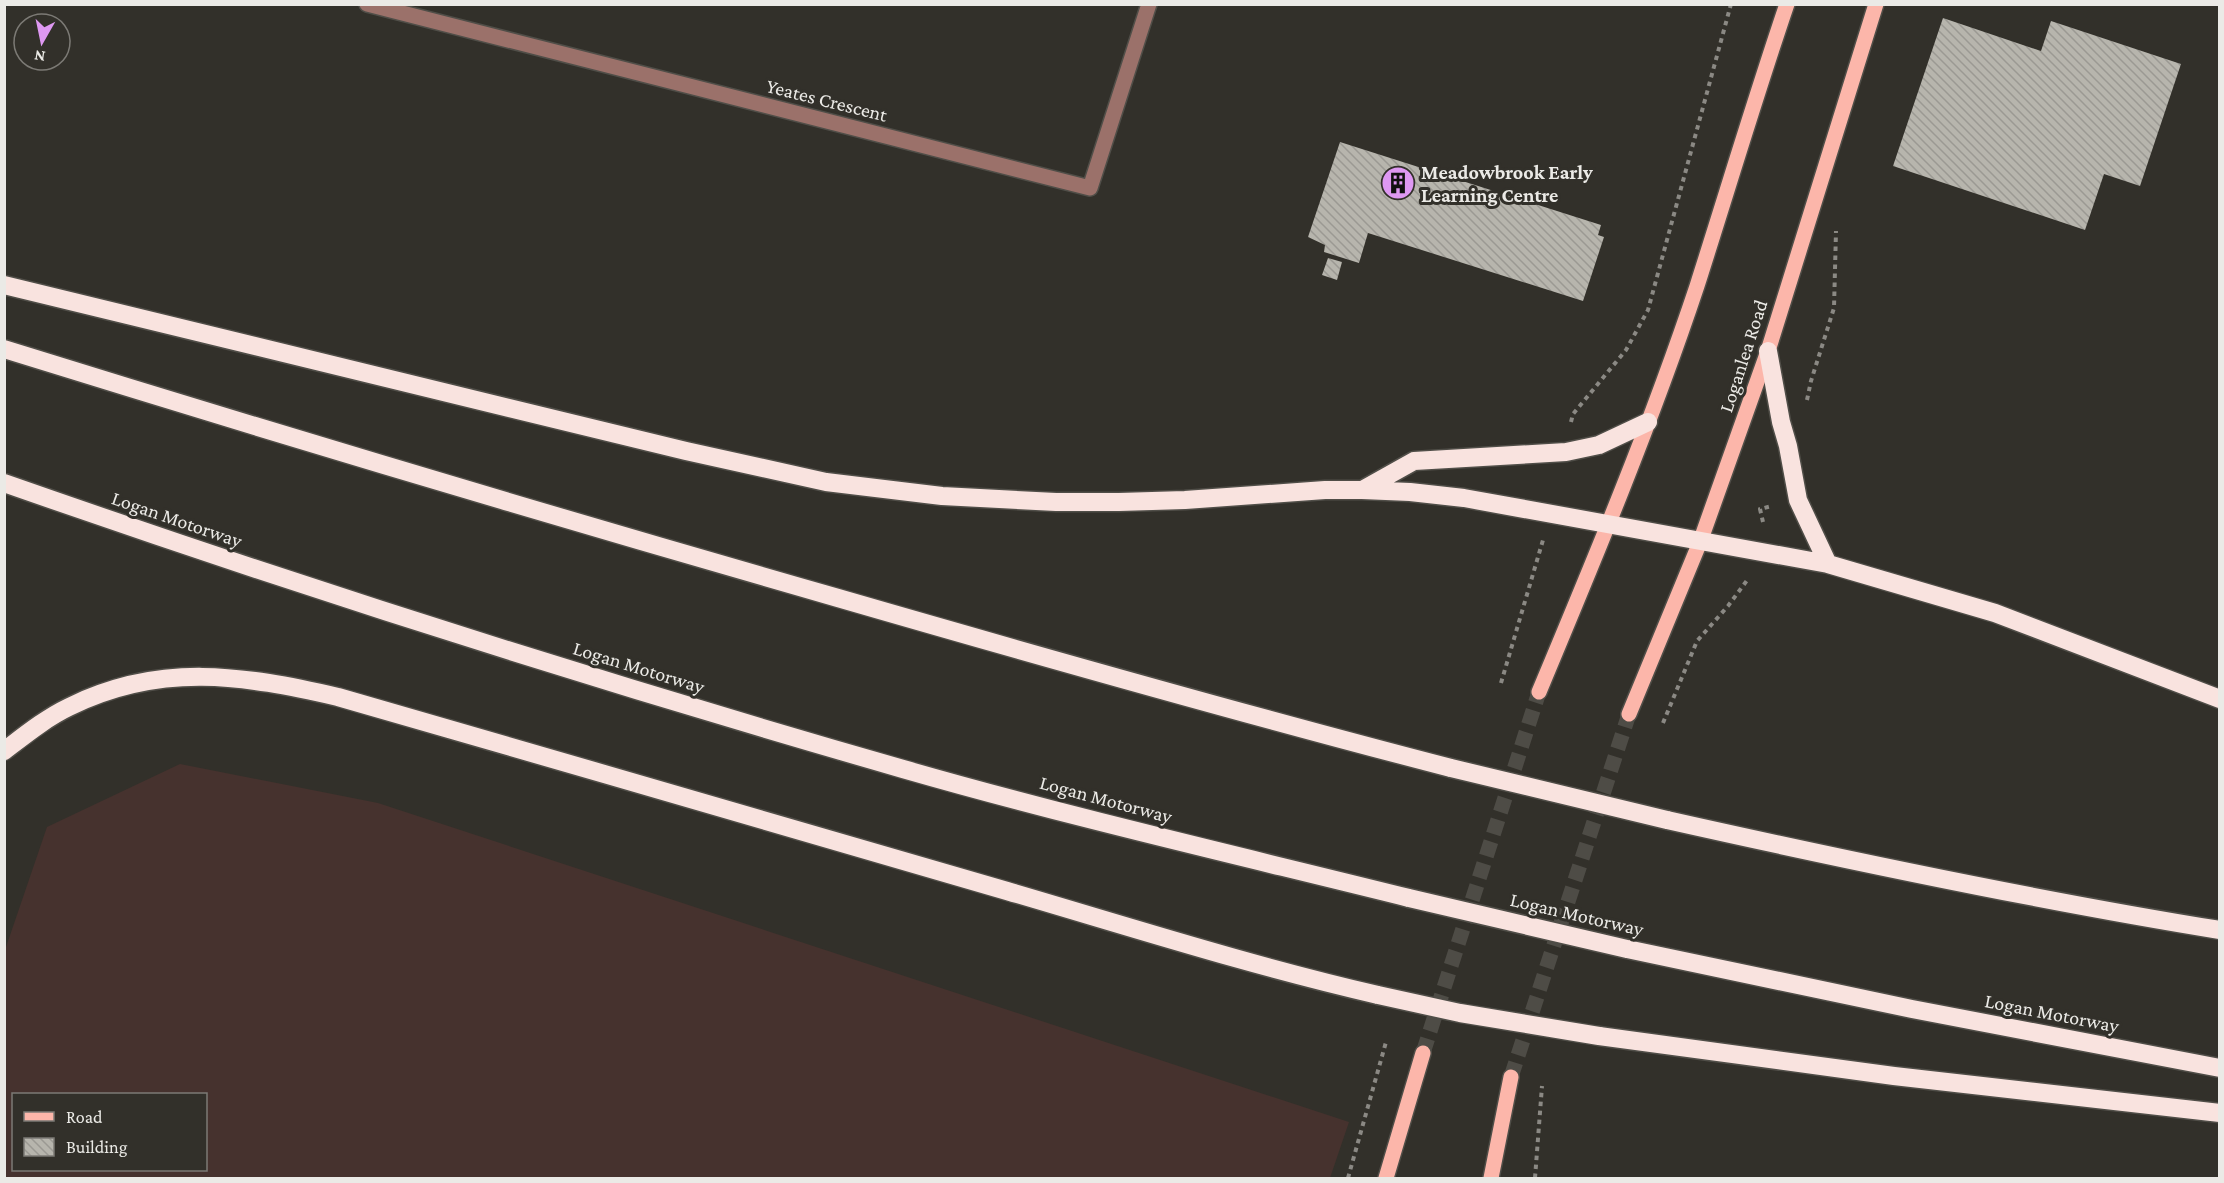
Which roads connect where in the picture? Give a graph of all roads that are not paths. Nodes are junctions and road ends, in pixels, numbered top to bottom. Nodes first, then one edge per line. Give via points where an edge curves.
1 (367, 4) edge
2 (1149, 4) edge
3 (1787, 4) edge
4 (1876, 4) edge
5 (4, 285) edge
6 (4, 349) edge
7 (1768, 351) junction
8 (1648, 422) junction
9 (4, 483) edge
10 (1362, 490) junction
11 (1608, 525) junction
12 (1700, 542) junction
13 (1828, 564) junction
14 (1539, 692) tunnel mouth
15 (2220, 699) edge
16 (1629, 714) tunnel mouth
17 (4, 751) edge
18 (2220, 930) edge
19 (1423, 1053) tunnel mouth
20 (2220, 1068) edge
21 (1511, 1077) tunnel mouth
22 (2220, 1113) edge
23 (1386, 1179) edge
24 (1491, 1179) edge

1 - 2 street, Yeates Crescent via 1090,188
3 - 8 main road
4 - 7 main road, Loganlea Road
5 - 10 highway via 826,482 942,496 1056,502 1185,500
6 - 18 highway, bridge via 573,522 1248,715 1451,768 1845,860
7 - 12 main road, Loganlea Road
7 - 13 highway via 1798,500
8 - 10 highway via 1599,445 1566,452 1414,461
8 - 11 main road
9 - 20 highway, Logan Motorway, bridge via 387,613 906,770 1165,838 1627,949 1889,1005
10 - 11 highway via 1464,498
11 - 12 highway
11 - 14 main road
12 - 13 highway
12 - 16 main road, Loganlea Road
13 - 15 highway via 1995,613
17 - 22 highway, bridge via 67,707 139,682 206,676 291,687 338,697 1195,948 1378,995 1599,1036 1894,1076
19 - 23 main road
21 - 24 main road

